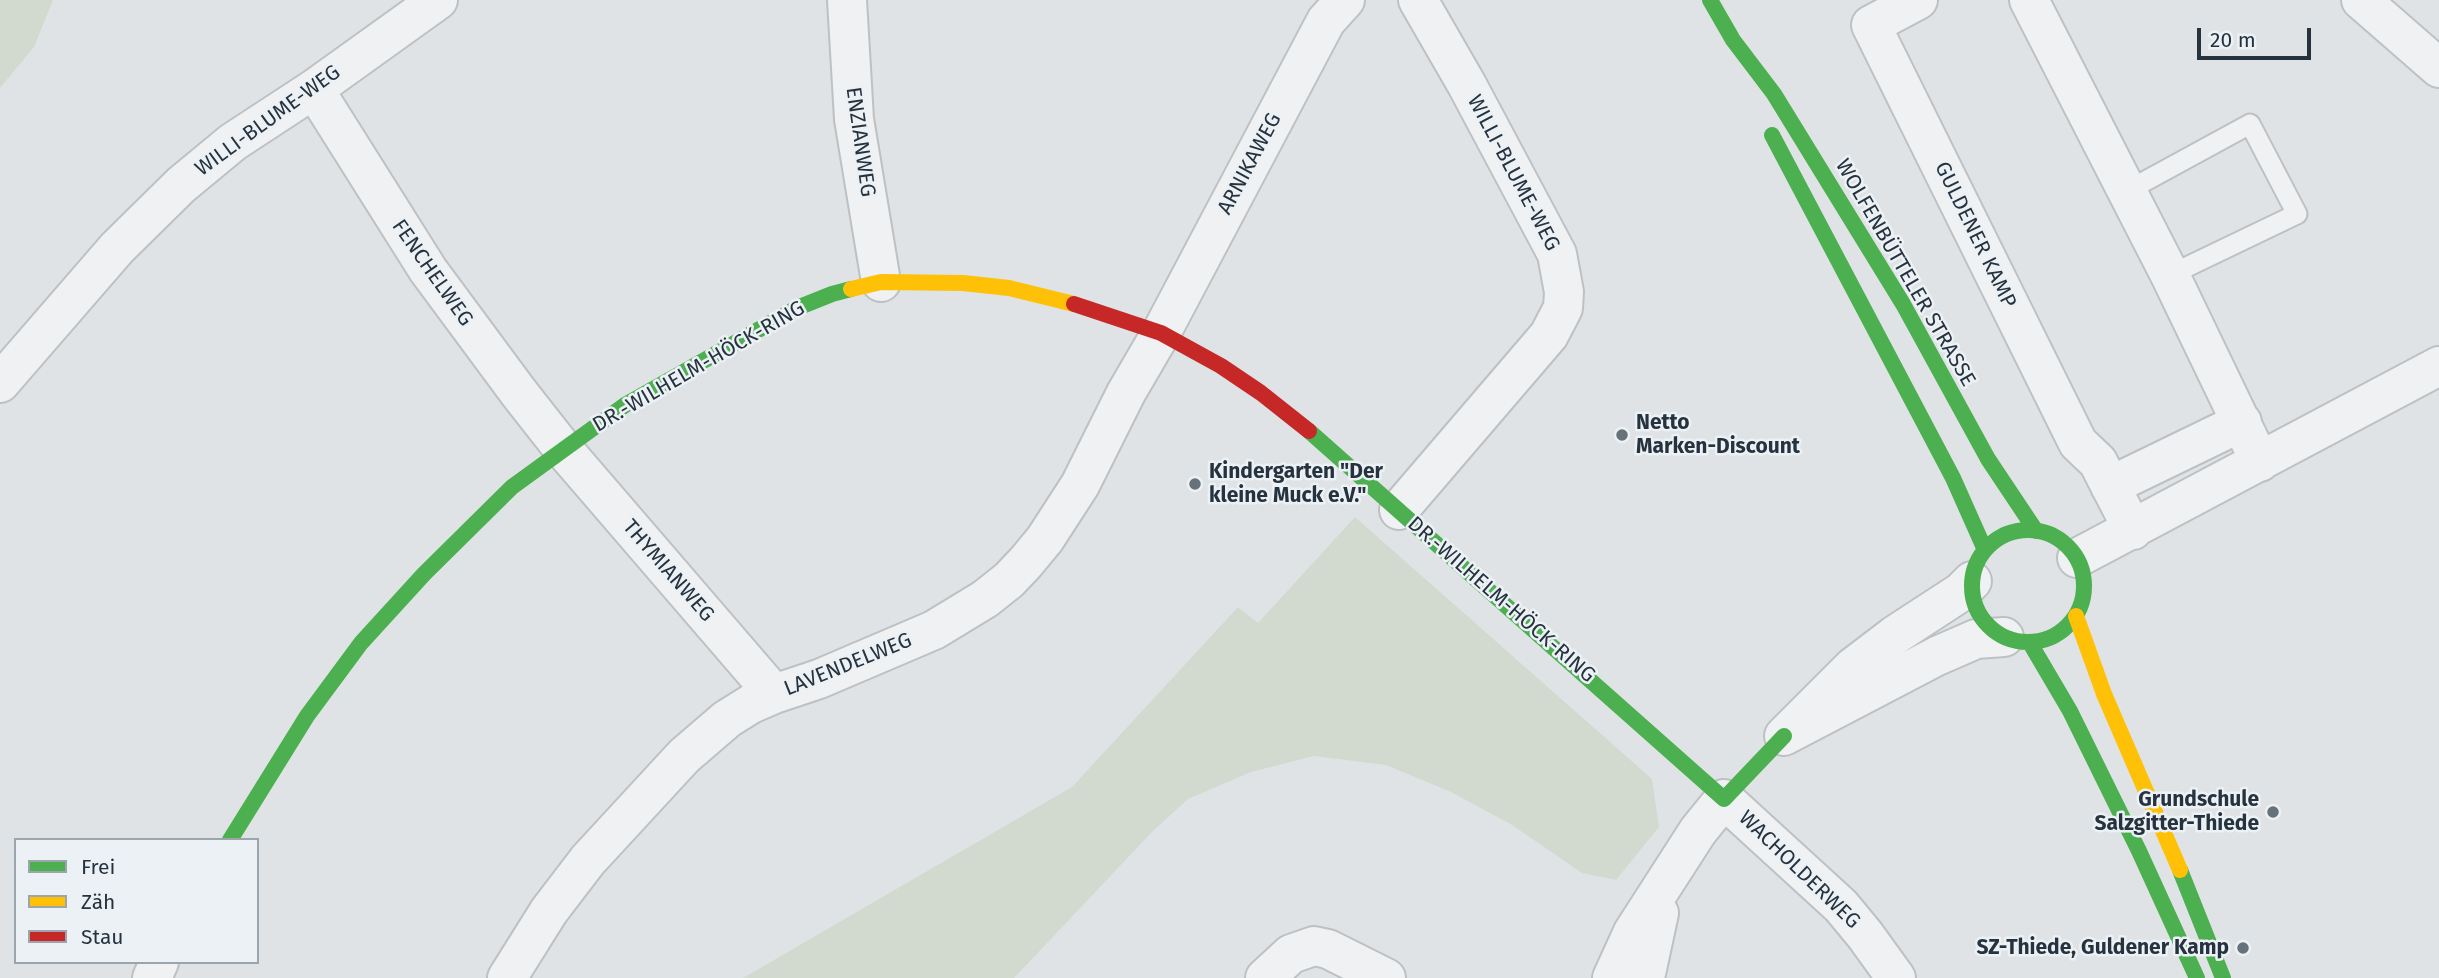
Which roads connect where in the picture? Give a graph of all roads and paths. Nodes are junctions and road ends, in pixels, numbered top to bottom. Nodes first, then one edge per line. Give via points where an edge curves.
1 (438, 0) edge
2 (847, 0) edge
3 (1345, 0) edge
4 (1418, 0) edge
5 (1710, 0) edge
6 (1918, 0) edge
7 (2029, 0) edge
8 (2361, 0) edge
9 (1732, 40) junction
10 (2439, 68) edge
11 (314, 89) junction
12 (1754, 96) dead end
13 (1764, 120) dead end
14 (2127, 191) junction
15 (2170, 275) junction
16 (881, 282) junction
17 (1161, 333) junction
18 (2439, 366) edge
19 (0, 383) edge
20 (2242, 422) junction
21 (563, 449) junction
22 (2260, 462) junction
23 (2110, 486) junction
24 (1399, 510) junction
25 (2133, 530) junction
26 (2036, 531) junction
27 (2077, 558) junction
28 (1979, 565) junction
29 (2076, 616) junction
30 (2017, 640) junction
31 (774, 694) junction
32 (1783, 736) junction
33 (1724, 799) junction
34 (231, 838) edge
35 (1675, 869) junction
36 (508, 978) edge
37 (1265, 978) edge
38 (1386, 978) edge
39 (1612, 978) edge
40 (1645, 978) edge
41 (1896, 978) edge
42 (2197, 978) edge
43 (2223, 978) edge

1 - 11 street, WILLI-BLUME-WEG
2 - 16 street, ENZIANWEG via 854,119
3 - 17 street, ARNIKAWEG via 1326,21
4 - 24 street, WILLI-BLUME-WEG via 1557,254 1564,292 1563,308 1549,335
5 - 9 street, WOLFENBÜTTELER STRASSE
6 - 23 street, GULDENER KAMP via 1871,25 2078,443 2098,462
7 - 14 street
8 - 10 street
9 - 12 street, WOLFENBÜTTELER STRASSE
9 - 26 street, WOLFENBÜTTELER STRASSE via 1782,105 1903,304 1987,459
11 - 19 street, WILLI-BLUME-WEG via 233,142 181,186 117,248
11 - 21 street, FENCHELWEG via 428,270
13 - 28 street via 1953,478
14 - 15 street
14 - 15 lane via 2250,124 2297,214
15 - 20 street
16 - 17 street, DR.-WILHELM-HÖCK-RING via 1009,288
16 - 21 street, DR.-WILHELM-HÖCK-RING via 797,308 625,405
17 - 24 street, DR.-WILHELM-HÖCK-RING via 1261,393
17 - 31 street, LAVENDELWEG via 1073,496 1045,540 1009,580 933,631
18 - 22 street
20 - 22 street
20 - 23 street
21 - 31 street, THYMIANWEG
21 - 34 street, DR.-WILHELM-HÖCK-RING via 512,487 360,643 307,716
22 - 25 street
23 - 25 street, GULDENER KAMP
24 - 33 street, DR.-WILHELM-HÖCK-RING
25 - 27 street
26 - 27 street, WOLFENBÜTTELER STRASSE via 2055,537
26 - 28 street via 2008,533 1996,540
27 - 29 street via 2084,577 2084,597
28 - 30 street via 1972,595 1976,608 1983,620
28 - 32 street via 1961,592 1853,667
29 - 30 street via 2057,635
29 - 43 street
30 - 32 street via 1976,639
30 - 42 street via 2070,711
31 - 36 street, LAVENDELWEG via 727,719 655,786 568,886
32 - 33 street
33 - 35 street
33 - 41 street, WACHOLDERWEG via 1841,906
35 - 39 street via 1633,932
35 - 40 street via 1658,916
37 - 38 street via 1291,954 1314,946

